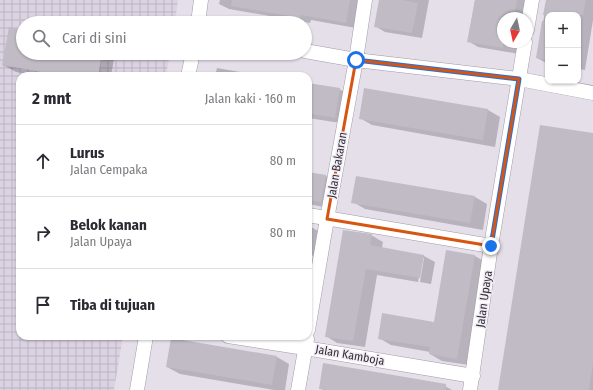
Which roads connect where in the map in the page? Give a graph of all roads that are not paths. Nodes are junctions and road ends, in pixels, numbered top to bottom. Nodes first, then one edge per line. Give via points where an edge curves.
1 (201, 0) edge
2 (364, 0) edge
3 (532, 0) edge
4 (530, 12) edge
5 (199, 16) edge
6 (524, 48) edge
7 (312, 52) edge
8 (191, 60) edge
9 (356, 60) junction
10 (189, 72) edge
11 (519, 79) junction
12 (593, 93) edge
13 (312, 217) edge
14 (327, 219) junction
15 (491, 246) junction
16 (312, 307) edge
17 (145, 340) edge
18 (280, 340) edge
19 (306, 342) edge
20 (471, 383) edge
21 (137, 390) edge
22 (298, 390) edge

1 - 5 street
2 - 9 street, Jalan Bakaran
3 - 4 street
6 - 11 street, Jalan Upaya
7 - 9 street
8 - 10 street
9 - 11 street
9 - 14 street, Jalan Bakaran
11 - 12 street
11 - 15 street, Jalan Upaya
13 - 14 street
14 - 15 street
14 - 16 street, Jalan Bakaran
15 - 20 street, Jalan Upaya
17 - 21 street
18 - 19 street, Jalan Kamboja
19 - 20 street, Jalan Kamboja
19 - 22 street

